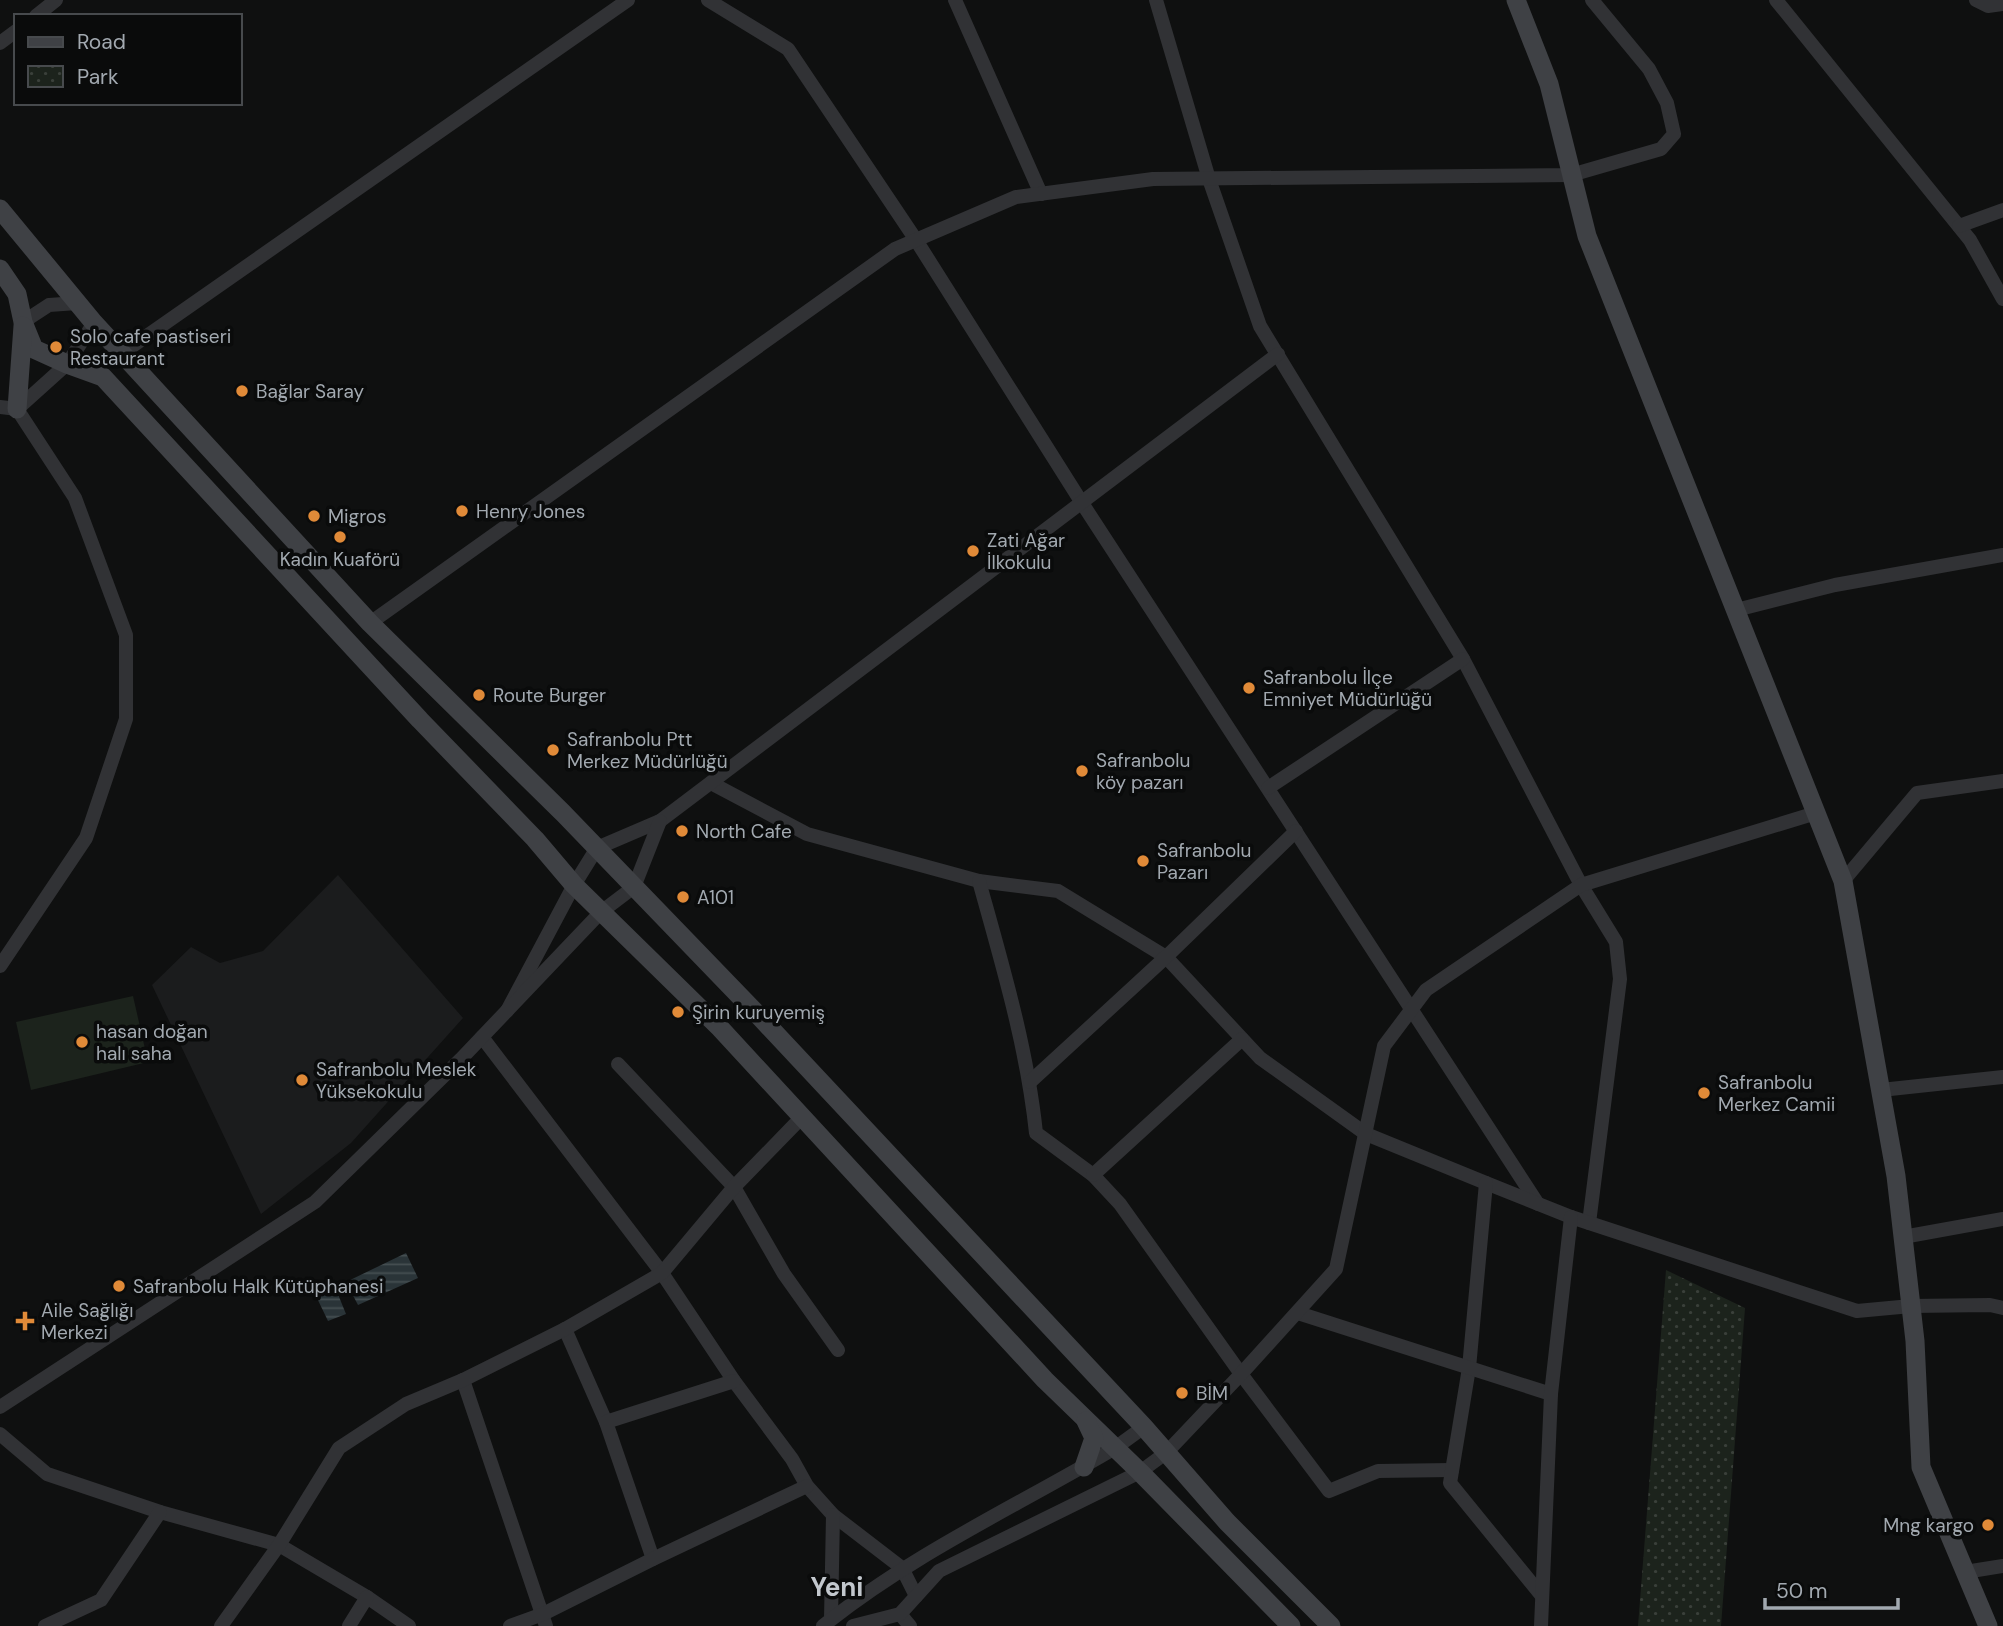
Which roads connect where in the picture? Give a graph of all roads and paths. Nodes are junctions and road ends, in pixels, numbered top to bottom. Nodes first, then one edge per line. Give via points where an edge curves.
1 (56, 0) edge
2 (628, 0) edge
3 (708, 0) edge
4 (955, 0) edge
5 (1156, 0) edge
6 (1516, 0) edge
7 (1592, 0) edge
8 (1776, 0) edge
9 (1976, 0) edge
10 (2003, 4) edge
11 (38, 14) edge
12 (1572, 175) junction
13 (1209, 179) junction
14 (1041, 194) junction
15 (0, 209) edge
16 (2003, 210) edge
17 (1959, 226) junction
18 (916, 240) junction
19 (0, 269) edge
20 (2003, 299) edge
21 (77, 303) junction
22 (23, 322) junction
23 (94, 323) junction
24 (121, 354) junction
25 (1278, 354) junction
26 (67, 364) junction
27 (8, 408) edge
28 (1082, 503) junction
29 (2003, 555) edge
30 (1736, 610) junction
31 (370, 623) junction
32 (1463, 659) junction
33 (2003, 781) edge
34 (711, 783) junction
35 (1268, 788) junction
36 (1816, 813) junction
37 (660, 821) junction
38 (1296, 831) junction
39 (597, 848) junction
40 (979, 881) junction
41 (1843, 881) junction
42 (1581, 885) junction
43 (574, 886) junction
44 (634, 887) junction
45 (601, 912) junction
46 (1166, 957) junction
47 (0, 966) edge
48 (1413, 1008) junction
49 (507, 1011) junction
50 (482, 1037) junction
51 (1242, 1039) junction
52 (618, 1064) dead end
53 (2003, 1077) edge
54 (1030, 1082) junction
55 (1881, 1090) junction
56 (802, 1117) junction
57 (1366, 1134) junction
58 (1093, 1175) junction
59 (1486, 1182) junction
60 (734, 1187) junction
61 (1538, 1204) junction
62 (1572, 1217) junction
63 (2003, 1219) edge
64 (1589, 1223) junction
65 (1903, 1237) junction
66 (662, 1273) junction
67 (1911, 1306) junction
68 (2003, 1308) edge
69 (1298, 1313) junction
70 (565, 1329) junction
71 (838, 1349) dead end
72 (1469, 1368) junction
73 (1241, 1374) junction
74 (463, 1380) junction
75 (734, 1381) junction
76 (1551, 1394) junction
77 (0, 1407) edge
78 (1086, 1420) junction
79 (606, 1422) junction
80 (1144, 1426) junction
81 (0, 1434) edge
82 (1115, 1448) junction
83 (1167, 1452) junction
84 (1084, 1467) junction
85 (1452, 1471) junction
86 (1140, 1472) junction
87 (807, 1486) junction
88 (160, 1512) junction
89 (833, 1515) junction
90 (279, 1545) junction
91 (653, 1559) junction
92 (2003, 1566) edge
93 (902, 1568) junction
94 (1965, 1572) junction
95 (916, 1596) junction
96 (1542, 1596) junction
97 (367, 1597) junction
98 (900, 1614) junction
99 (545, 1620) edge
100 (827, 1623) edge
101 (45, 1626) edge
102 (221, 1626) edge
103 (349, 1626) edge
104 (409, 1626) edge
105 (510, 1626) edge
106 (853, 1626) edge
107 (910, 1626) edge
108 (1291, 1626) edge
109 (1331, 1626) edge
110 (1541, 1626) edge
111 (1988, 1626) edge

1 - 11 street
2 - 24 street
3 - 18 street via 788,49
4 - 14 street
5 - 13 street
6 - 12 street via 1549,84
7 - 12 street via 1649,69 1667,103 1674,134 1661,149
8 - 17 street
9 - 10 street via 1988,6
12 - 13 street
12 - 30 street via 1587,236
13 - 14 street via 1153,179
13 - 25 street via 1260,326
14 - 18 street via 1016,197
15 - 21 street
16 - 17 street
17 - 20 street
18 - 28 street
18 - 31 street via 895,249
19 - 22 street via 17,294
21 - 22 street via 49,305
21 - 23 street
22 - 26 street via 34,349
22 - 27 street
23 - 24 street
23 - 26 street
24 - 31 street
25 - 28 street
25 - 32 street
26 - 27 street
26 - 43 street via 103,377
27 - 47 street via 75,498 126,635 126,719 86,838
28 - 34 street
28 - 35 street
29 - 30 street via 1835,585
30 - 36 street
31 - 39 street
32 - 35 street
32 - 42 street
33 - 41 street via 1917,793
34 - 37 street
34 - 40 street via 807,834
35 - 38 street
36 - 41 street
36 - 42 street
37 - 39 street
37 - 44 street
38 - 46 street
38 - 48 street
39 - 43 street
39 - 44 street
40 - 46 street via 1058,891
40 - 54 street
41 - 55 street
42 - 48 street via 1426,990
42 - 64 street via 1615,942 1620,979
43 - 45 street
43 - 49 street
44 - 45 street
44 - 80 street
45 - 49 street
45 - 56 street via 720,1028
46 - 51 street
46 - 54 street
48 - 57 street via 1384,1046
48 - 61 street
49 - 50 street
50 - 66 street
50 - 77 street via 315,1202
51 - 57 street via 1260,1058
51 - 58 street
52 - 60 street
53 - 55 street
54 - 58 street via 1036,1133
55 - 65 street
56 - 60 street
56 - 78 street
57 - 59 street
57 - 69 street via 1336,1269
58 - 73 street via 1120,1204
59 - 61 street
59 - 72 street
60 - 66 street
60 - 71 street via 783,1274
61 - 62 street
62 - 64 street
62 - 76 street
63 - 65 street
64 - 67 street via 1857,1311
65 - 67 street
66 - 70 street
66 - 75 street
67 - 68 street
67 - 94 street via 1921,1467
69 - 72 street
69 - 73 street
70 - 74 street
70 - 79 street
72 - 76 street
72 - 85 street
73 - 83 street
73 - 85 street via 1329,1490 1378,1471
74 - 90 street via 406,1404 339,1448
74 - 99 street
75 - 79 street
75 - 87 street
76 - 96 street
78 - 82 street
78 - 84 street via 1094,1438
79 - 91 street
80 - 82 street
80 - 83 street
81 - 88 street via 47,1474
82 - 84 street
82 - 86 street
83 - 86 street
83 - 109 street via 1227,1522
84 - 93 street
85 - 96 street via 1450,1483
86 - 95 street via 939,1571
86 - 108 street
87 - 89 street
87 - 91 street
88 - 90 street
88 - 101 street via 101,1600
89 - 93 street
89 - 100 street
90 - 97 street
90 - 102 street
91 - 99 street
92 - 94 street
93 - 95 street
93 - 100 street
94 - 111 street
95 - 98 street
96 - 110 street
97 - 103 street
97 - 104 street
98 - 106 street
98 - 107 street
99 - 105 street

